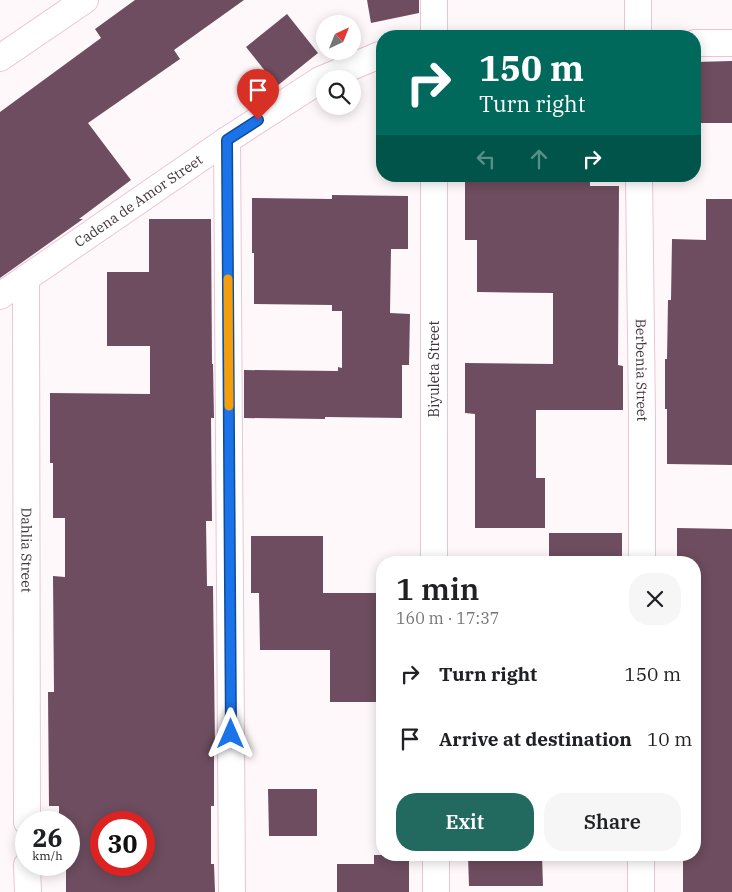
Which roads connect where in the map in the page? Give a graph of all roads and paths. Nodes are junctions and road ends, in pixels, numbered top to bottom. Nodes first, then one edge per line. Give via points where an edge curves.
1 (85, 0) edge
2 (434, 0) edge
3 (638, 0) edge
4 (434, 30) edge
5 (638, 30) edge
6 (701, 43) edge
7 (732, 43) edge
8 (376, 57) edge
9 (0, 58) edge
10 (227, 140) junction
11 (434, 182) edge
12 (639, 182) edge
13 (26, 278) junction
14 (0, 296) edge
15 (434, 556) edge
16 (642, 556) edge
17 (27, 811) edge
18 (436, 861) edge
19 (641, 861) edge
20 (28, 876) edge
21 (28, 892) edge
22 (232, 892) edge
23 (436, 892) edge
24 (641, 892) edge

1 - 9 street
2 - 4 street
3 - 5 street
6 - 7 street
8 - 10 street, Cadena de Amor Street via 320,80
10 - 13 street, Cadena de Amor Street
10 - 22 street
11 - 15 street, Biyuleta Street
12 - 16 street, Berbenia Street
13 - 14 street, Cadena de Amor Street
13 - 17 street, Dahlia Street
18 - 23 street
19 - 24 street
20 - 21 street

